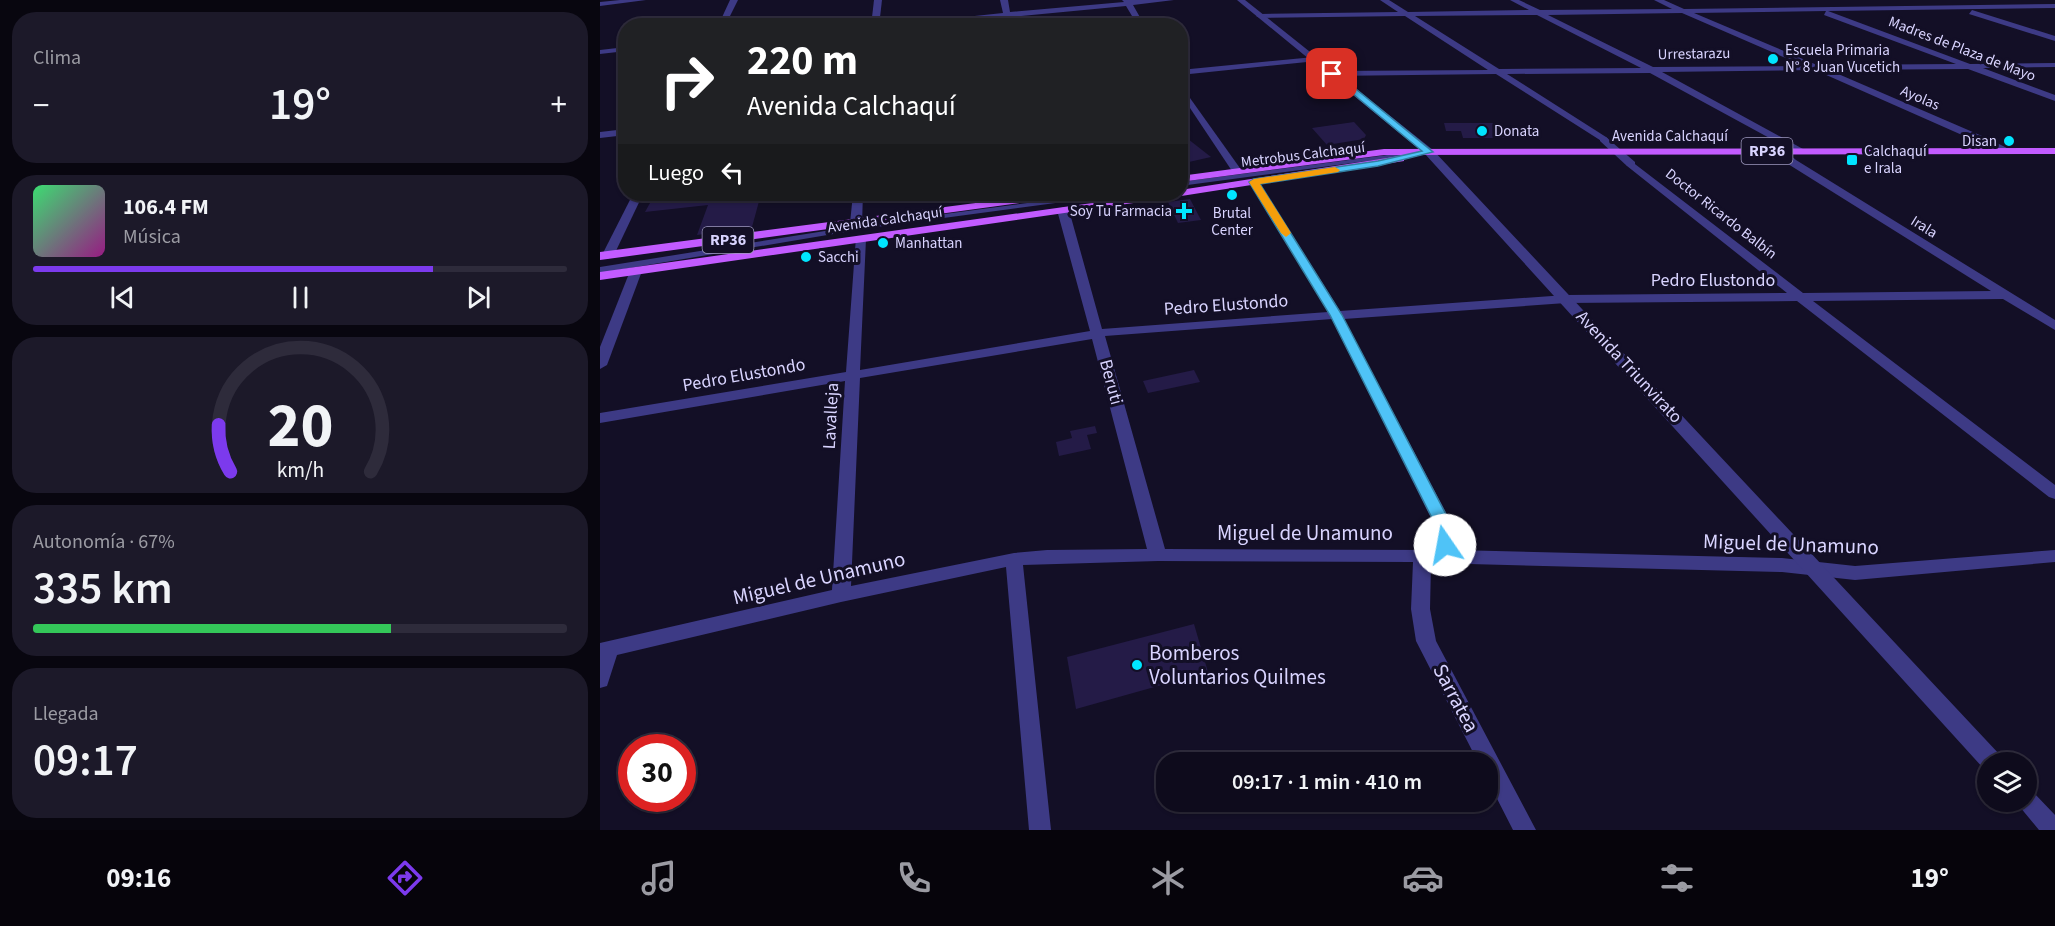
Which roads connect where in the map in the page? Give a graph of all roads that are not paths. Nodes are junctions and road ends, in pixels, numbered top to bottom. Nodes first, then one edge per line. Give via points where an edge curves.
1 (642, 0) edge
2 (734, 0) edge
3 (878, 0) edge
4 (1004, 0) edge
5 (1170, 0) edge
6 (1241, 0) edge
7 (1384, 0) edge
8 (1514, 0) edge
9 (1658, 0) edge
10 (1791, 0) edge
11 (1937, 0) edge
12 (606, 2) edge
13 (1128, 2) edge
14 (2055, 6) edge
15 (1961, 8) junction
16 (1818, 10) junction
17 (1684, 11) junction
18 (600, 12) edge
19 (1540, 13) junction
20 (1007, 14) junction
21 (1405, 14) junction
22 (1260, 16) junction
23 (725, 18) edge
24 (876, 18) edge
25 (966, 18) edge
26 (1008, 18) edge
27 (1137, 18) edge
28 (2055, 39) edge
29 (618, 50) edge
30 (600, 52) edge
31 (1314, 59) junction
32 (2055, 65) edge
33 (1969, 66) junction
34 (1813, 67) junction
35 (1650, 69) junction
36 (1495, 71) junction
37 (1188, 72) edge
38 (1332, 74) junction
39 (1188, 98) edge
40 (2055, 99) edge
41 (618, 133) edge
42 (600, 135) edge
43 (1779, 151) junction
44 (1799, 151) junction
45 (2004, 151) junction
46 (2055, 151) edge
47 (1429, 152) junction
48 (1619, 152) junction
49 (1237, 171) junction
50 (1188, 177) edge
51 (1254, 182) junction
52 (1188, 183) edge
53 (1188, 192) edge
54 (634, 201) edge
55 (858, 201) edge
56 (1004, 201) edge
57 (1054, 201) edge
58 (1126, 201) edge
59 (1063, 210) junction
60 (856, 223) junction
61 (860, 239) junction
62 (603, 259) edge
63 (600, 270) edge
64 (636, 271) junction
65 (600, 276) edge
66 (2006, 295) junction
67 (1800, 297) junction
68 (1566, 299) junction
69 (1336, 315) junction
70 (2055, 326) edge
71 (1097, 333) junction
72 (600, 365) edge
73 (852, 374) junction
74 (600, 418) edge
75 (2055, 493) edge
76 (1158, 555) junction
77 (2055, 555) edge
78 (1423, 556) junction
79 (1446, 557) junction
80 (1014, 559) junction
81 (1815, 570) junction
82 (841, 596) junction
83 (605, 650) edge
84 (600, 680) edge
85 (1983, 752) edge
86 (2037, 811) edge
87 (1040, 830) edge
88 (1525, 830) edge
89 (2055, 830) edge

1 - 12 street
2 - 23 street
3 - 24 street
4 - 20 street
5 - 13 street
6 - 22 street, Avenida Triunvirato
7 - 21 street, Doctor Ricardo Balbín
8 - 19 street
9 - 17 street, Ayolas
10 - 16 street, Madres de Plaza de Mayo
11 - 15 street
12 - 18 street
13 - 20 street
13 - 27 street
14 - 15 street
15 - 16 street
15 - 28 street
16 - 17 street
16 - 33 street, Madres de Plaza de Mayo
17 - 19 street
17 - 34 street, Ayolas
19 - 21 street
19 - 35 street
20 - 25 street
20 - 26 street
21 - 22 street
21 - 36 street, Doctor Ricardo Balbín
22 - 31 street, Avenida Triunvirato
29 - 30 street
31 - 37 street
31 - 38 street, Avenida Triunvirato
32 - 33 street, Urrestarazu
33 - 34 street, Urrestarazu
33 - 40 street, Madres de Plaza de Mayo
34 - 35 street, Urrestarazu
34 - 45 street, Ayolas
35 - 36 street, Urrestarazu
35 - 44 street
36 - 38 street, Urrestarazu
36 - 48 street, Doctor Ricardo Balbín
38 - 47 street, Avenida Triunvirato
39 - 49 street
41 - 42 street
43 - 44 main road, Avenida Calchaquí / RP36
43 - 48 main road, Avenida Calchaquí / RP36
43 - 66 street, Irala
44 - 45 main road, Avenida Calchaquí / RP36
45 - 46 main road, Avenida Calchaquí / RP36
47 - 48 main road, Avenida Calchaquí / RP36
47 - 49 main road, Avenida Calchaquí / RP36 via 1362,154
47 - 51 main road, Avenida Calchaquí / RP36
47 - 52 lane, Metrobus Calchaquí
47 - 68 street, Avenida Triunvirato
48 - 67 street, Doctor Ricardo Balbín
49 - 50 main road, Avenida Calchaquí / RP36
51 - 53 main road, Avenida Calchaquí / RP36
51 - 69 street
54 - 62 street
55 - 60 street
56 - 60 main road, Avenida Calchaquí / RP36
57 - 63 lane via 869,225
58 - 59 main road, Avenida Calchaquí / RP36
59 - 61 main road, Avenida Calchaquí / RP36
59 - 71 street, Beruti
60 - 62 main road, Avenida Calchaquí / RP36
61 - 64 main road, Avenida Calchaquí / RP36
61 - 73 street, Lavalleja
64 - 65 main road, Avenida Calchaquí / RP36
64 - 72 street
66 - 67 street, Pedro Elustondo
66 - 70 street, Irala
67 - 68 street, Pedro Elustondo
67 - 75 street, Doctor Ricardo Balbín
68 - 69 street, Pedro Elustondo
68 - 81 street, Avenida Triunvirato
69 - 71 street, Pedro Elustondo
69 - 79 street via 1442,522
71 - 73 street, Pedro Elustondo
71 - 76 street, Beruti
73 - 74 street, Pedro Elustondo
73 - 82 street, Lavalleja
76 - 78 street, Miguel de Unamuno
76 - 80 street, Miguel de Unamuno
77 - 81 street, Miguel de Unamuno via 1855,573
78 - 79 street, Miguel de Unamuno
78 - 88 street, Sarratea via 1419,600 1426,641
79 - 81 street, Miguel de Unamuno via 1782,565
80 - 82 street, Miguel de Unamuno
80 - 87 street
81 - 85 street, Avenida Triunvirato
82 - 83 street, Miguel de Unamuno
83 - 84 street
86 - 89 street

